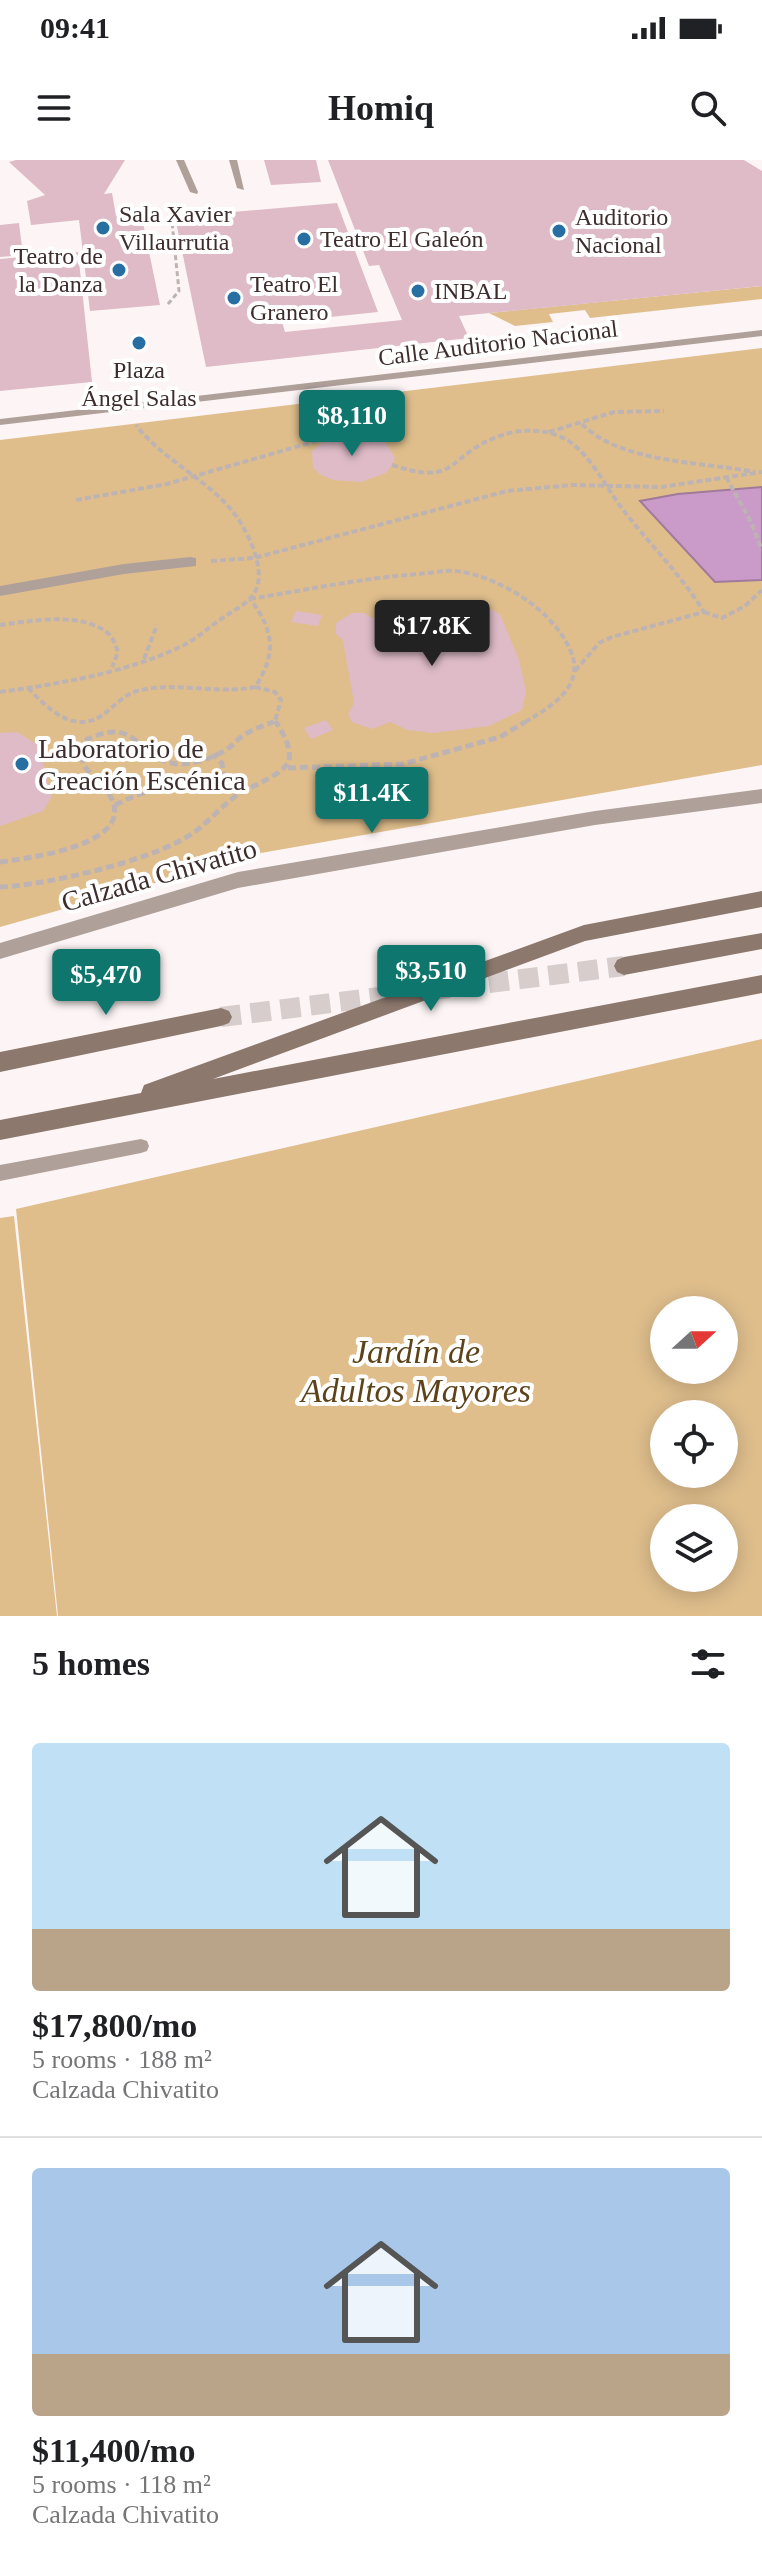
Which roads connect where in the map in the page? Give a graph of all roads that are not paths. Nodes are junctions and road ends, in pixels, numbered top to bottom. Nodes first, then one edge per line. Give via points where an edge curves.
1 (180, 160) edge
2 (233, 160) edge
3 (241, 188) dead end
4 (194, 192) road end
5 (762, 333) edge
6 (0, 422) edge
7 (190, 562) road end
8 (0, 591) edge
9 (762, 796) edge
10 (762, 899) edge
11 (762, 941) edge
12 (0, 951) edge
13 (624, 966) tunnel mouth
14 (762, 984) edge
15 (221, 1017) tunnel mouth
16 (0, 1062) edge
17 (96, 1112) junction
18 (0, 1130) edge
19 (141, 1146) dead end
20 (0, 1173) edge

1 - 4 lane
2 - 3 lane
5 - 6 lane, Calle Auditorio Nacional
7 - 8 street
9 - 12 street, Calzada Chivatito via 595,818 238,880
10 - 17 main road via 584,933
11 - 13 main road
14 - 17 main road
15 - 16 main road
17 - 18 main road
19 - 20 lane

